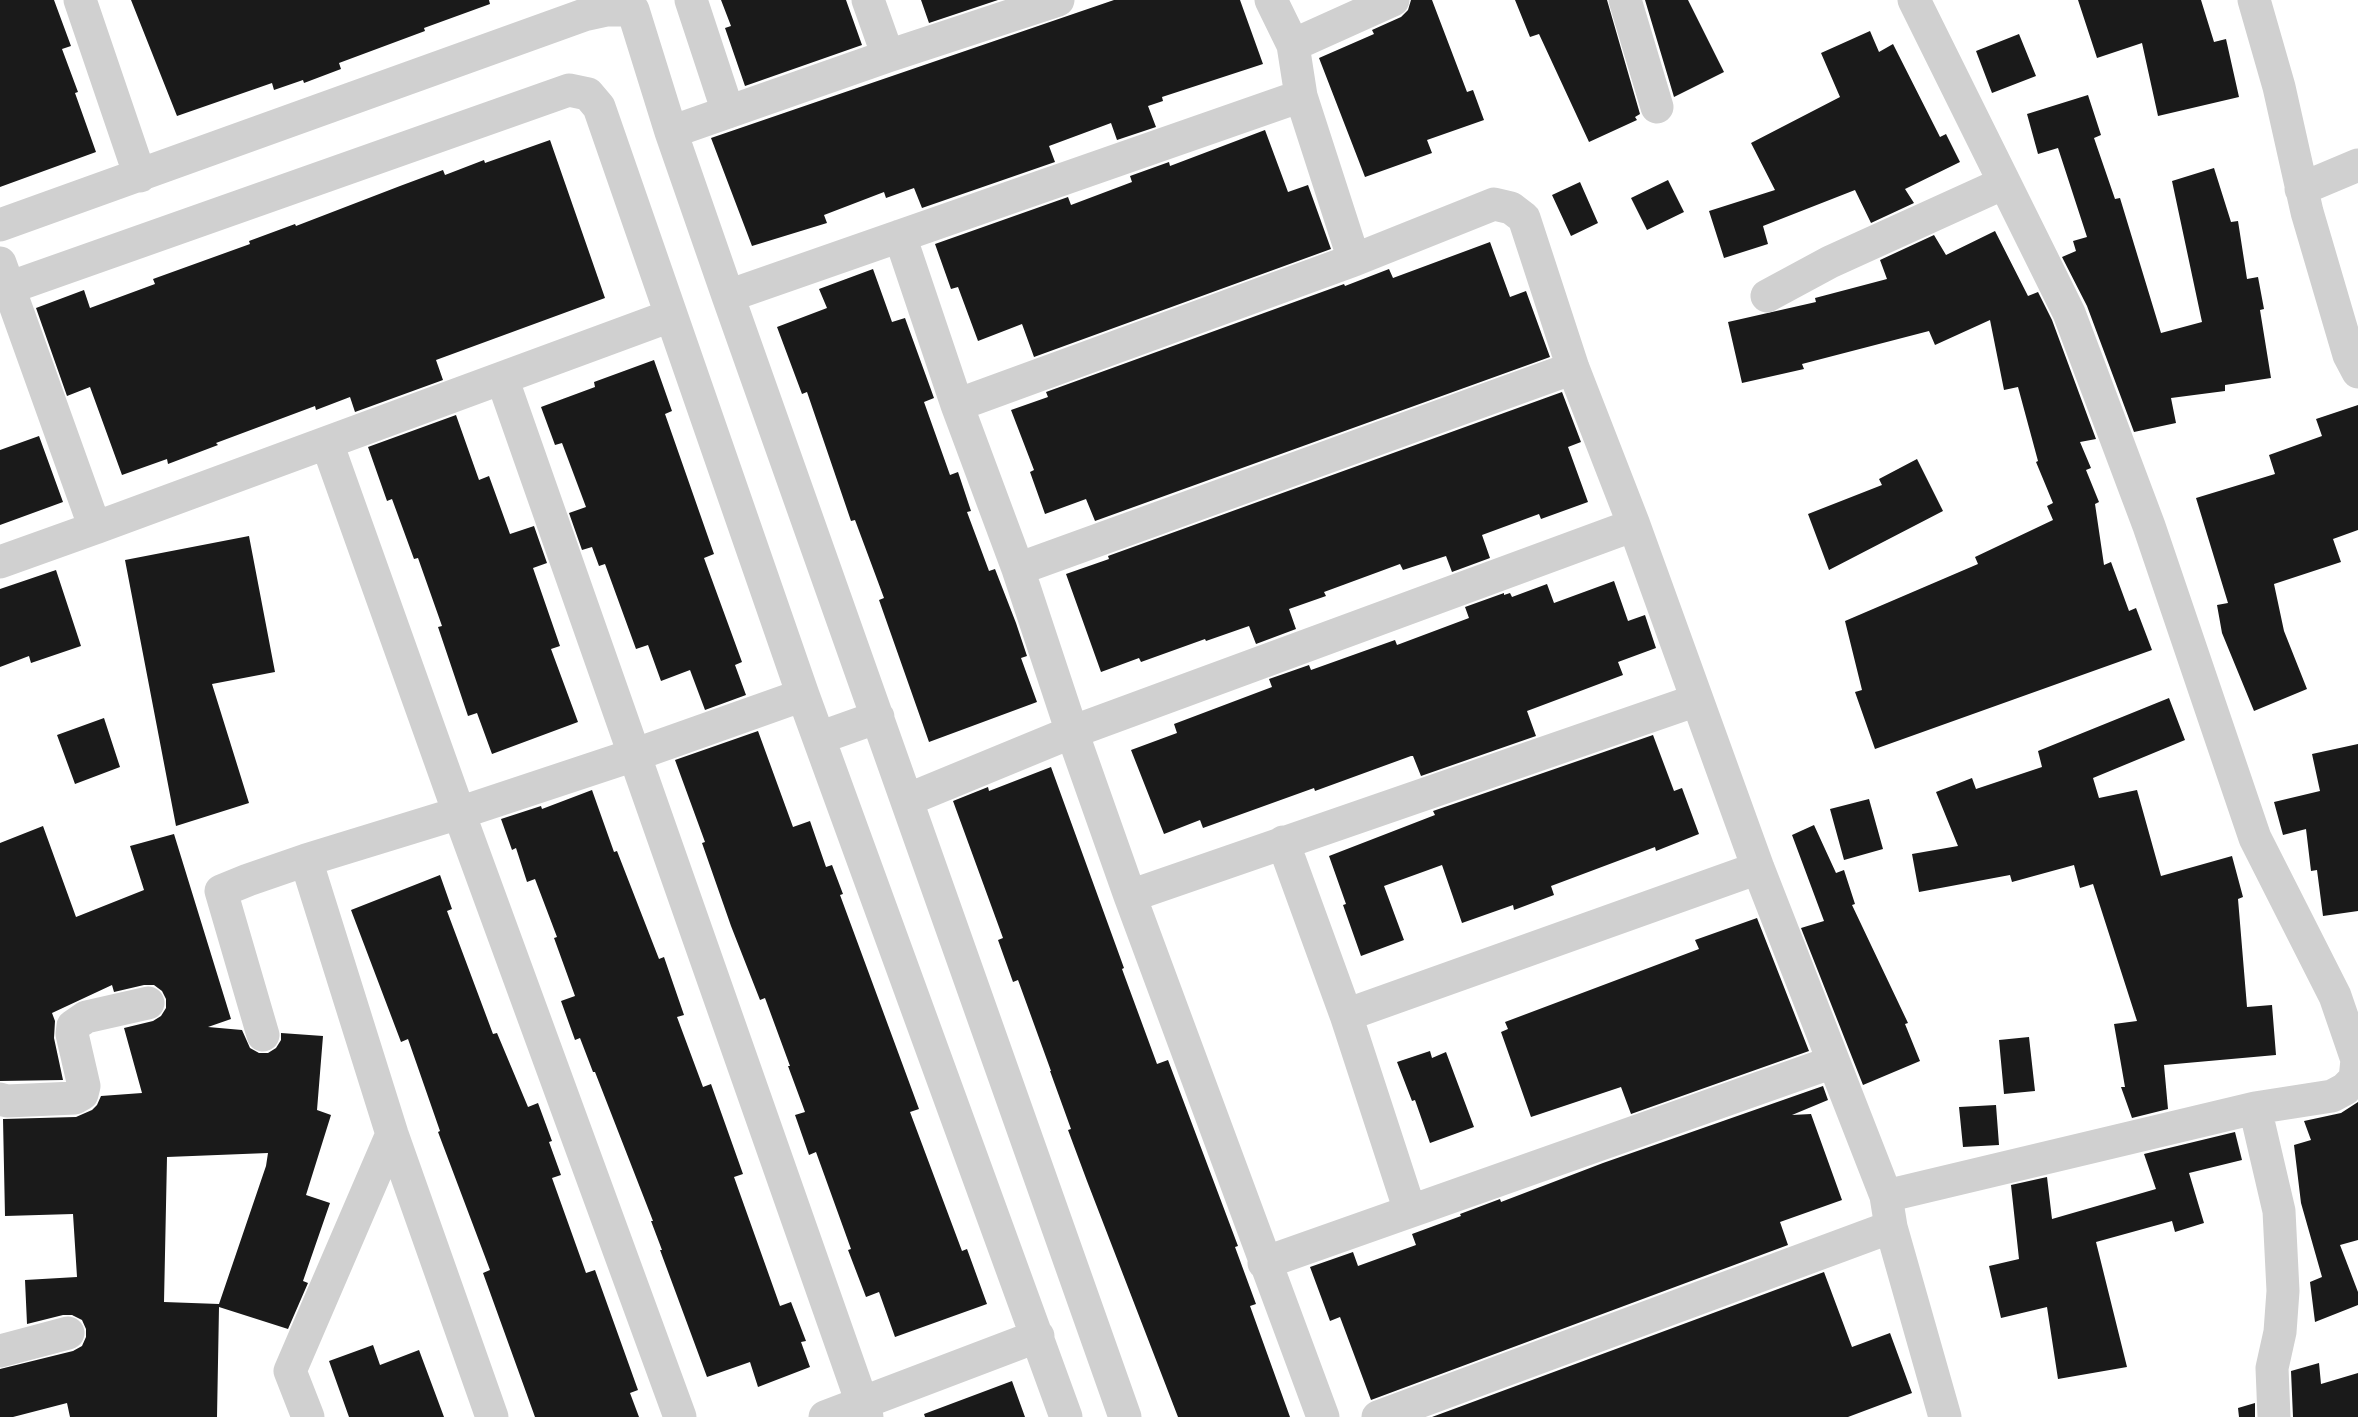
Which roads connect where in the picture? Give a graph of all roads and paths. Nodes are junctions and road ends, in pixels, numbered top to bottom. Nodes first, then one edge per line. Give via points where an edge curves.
1 (80, 0) edge
2 (691, 0) edge
3 (868, 0) edge
4 (1058, 0) edge
5 (1271, 0) edge
6 (1393, 0) edge
7 (1625, 0) edge
8 (1914, 0) edge
9 (2254, 0) edge
10 (631, 5) edge
11 (1293, 45) junction
12 (888, 56) junction
13 (1301, 96) junction
14 (1657, 107) dead end
15 (728, 112) junction
16 (671, 132) junction
17 (2358, 165) edge
18 (140, 176) junction
19 (2004, 183) junction
20 (2301, 189) junction
21 (0, 225) edge
22 (900, 236) junction
23 (1354, 260) junction
24 (3, 280) edge
25 (728, 296) junction
26 (1767, 296) dead end
27 (670, 316) junction
28 (1573, 368) junction
29 (2358, 372) edge
30 (502, 378) junction
31 (957, 405) junction
32 (327, 442) junction
33 (1634, 525) junction
34 (95, 528) junction
35 (0, 562) edge
36 (1018, 568) junction
37 (803, 695) junction
38 (1697, 700) junction
39 (878, 717) junction
40 (1072, 732) junction
41 (819, 738) junction
42 (634, 755) junction
43 (907, 800) junction
44 (459, 813) junction
45 (1283, 842) junction
46 (306, 860) junction
47 (1758, 868) junction
48 (1130, 896) junction
49 (2346, 991) edge
50 (148, 1003) dead end
51 (1346, 1015) junction
52 (263, 1035) dead end
53 (1833, 1062) junction
54 (0, 1099) edge
55 (2255, 1108) junction
56 (392, 1134) junction
57 (1410, 1211) junction
58 (1888, 1211) junction
59 (1264, 1263) junction
60 (68, 1333) dead end
61 (1038, 1336) junction
62 (0, 1351) edge
63 (864, 1410) edge
64 (308, 1417) edge
65 (492, 1417) edge
66 (680, 1417) edge
67 (825, 1417) edge
68 (1066, 1417) edge
69 (1125, 1417) edge
70 (1323, 1417) edge
71 (1378, 1417) edge
72 (1945, 1417) edge
73 (2274, 1417) edge

1 - 18 street
2 - 15 street
3 - 12 street
4 - 12 street
5 - 11 street
6 - 11 street
7 - 14 street
8 - 19 street
9 - 20 street via 2279,87
10 - 16 street
10 - 18 street via 584,15
11 - 13 street
12 - 15 street
13 - 22 street
13 - 23 street
15 - 16 street
16 - 25 street
17 - 20 street
18 - 21 street
19 - 26 street via 1830,262
19 - 49 street via 2069,313 2149,526 2255,838
20 - 29 street via 2349,355
22 - 25 street
22 - 31 street
23 - 28 street via 1494,204 1511,208 1524,218
23 - 31 street
24 - 27 street via 569,90 588,94 599,107
24 - 34 street
25 - 39 street
27 - 30 street
27 - 37 street
28 - 33 street
28 - 36 street
30 - 32 street
30 - 42 street
31 - 36 street
32 - 34 street
32 - 44 street
33 - 38 street
33 - 40 street
34 - 35 street
36 - 40 street
37 - 41 street
37 - 42 street
38 - 45 street
38 - 47 street
39 - 41 street
39 - 43 street
40 - 43 street
40 - 48 street
41 - 61 street
42 - 44 street
42 - 63 street
43 - 69 street
44 - 46 street
44 - 66 street
45 - 48 street
45 - 51 street
46 - 52 street via 222,891
46 - 56 street
47 - 51 street
47 - 53 street
48 - 59 street
49 - 55 street via 2358,1060 2355,1078 2332,1096
50 - 54 street via 86,1017 73,1026 84,1086 82,1094 75,1098
51 - 57 street
53 - 57 street
53 - 58 street
55 - 58 street
55 - 73 street via 2279,1211 2283,1291 2272,1368
56 - 64 street via 290,1371
56 - 65 street
57 - 59 street
58 - 71 street
58 - 72 street
59 - 70 street
60 - 62 street
61 - 63 street
61 - 68 street
63 - 67 street

